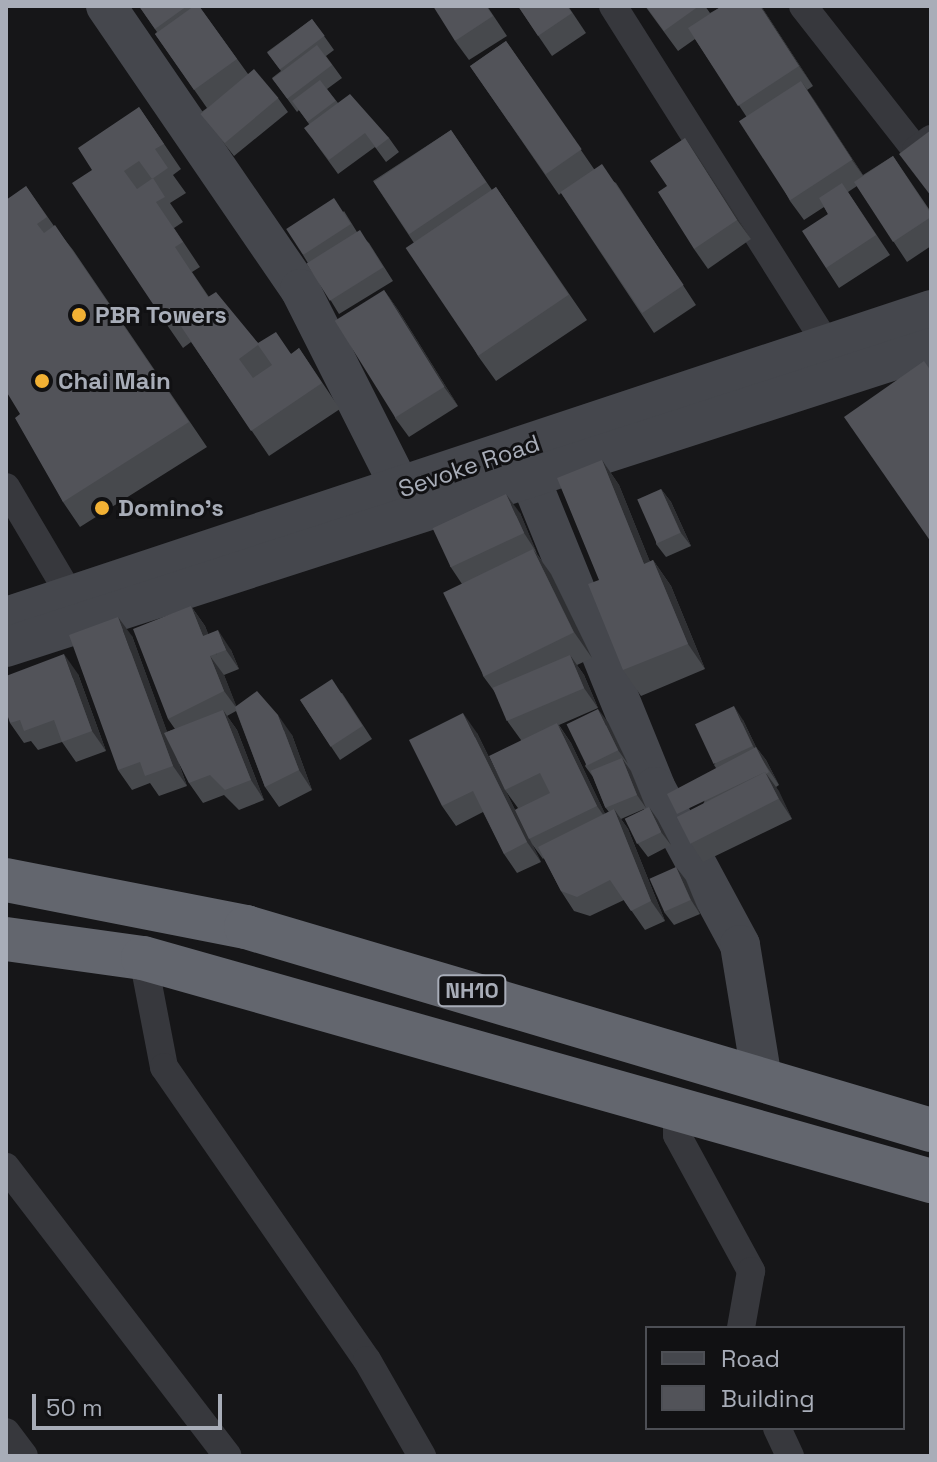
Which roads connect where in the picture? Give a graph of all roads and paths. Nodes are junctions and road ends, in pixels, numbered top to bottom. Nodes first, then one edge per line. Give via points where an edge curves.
1 (106, 6) edge
2 (613, 6) edge
3 (803, 6) edge
4 (931, 139) edge
5 (931, 310) edge
6 (829, 342) junction
7 (931, 348) edge
8 (844, 379) junction
9 (531, 481) junction
10 (6, 487) edge
11 (409, 504) junction
12 (71, 597) junction
13 (6, 617) edge
14 (6, 647) edge
15 (6, 880) edge
16 (6, 939) edge
17 (143, 958) junction
18 (762, 1080) junction
19 (677, 1108) junction
20 (931, 1130) edge
21 (6, 1167) edge
22 (931, 1181) edge
23 (741, 1326) edge
24 (778, 1430) edge
25 (6, 1432) edge
26 (24, 1456) edge
27 (228, 1456) edge
28 (422, 1456) edge
29 (790, 1456) edge

1 - 11 main road via 300,289
2 - 6 street
3 - 4 street via 916,150
5 - 6 main road, Sevoke Road
6 - 8 street
6 - 11 main road, Sevoke Road
7 - 8 main road, Sevoke Road
8 - 9 main road, Sevoke Road
9 - 11 main road, Sevoke Road
9 - 18 main road via 655,787 740,945
10 - 12 street
11 - 12 main road, Sevoke Road
11 - 14 main road, Sevoke Road
12 - 13 main road, Sevoke Road
15 - 18 highway, NH10 via 261,931
16 - 17 highway
17 - 19 highway
17 - 28 street via 164,1067 379,1378
18 - 20 highway, NH10
19 - 22 highway
19 - 23 street via 677,1135 751,1271
21 - 27 street
24 - 29 street
25 - 26 street

